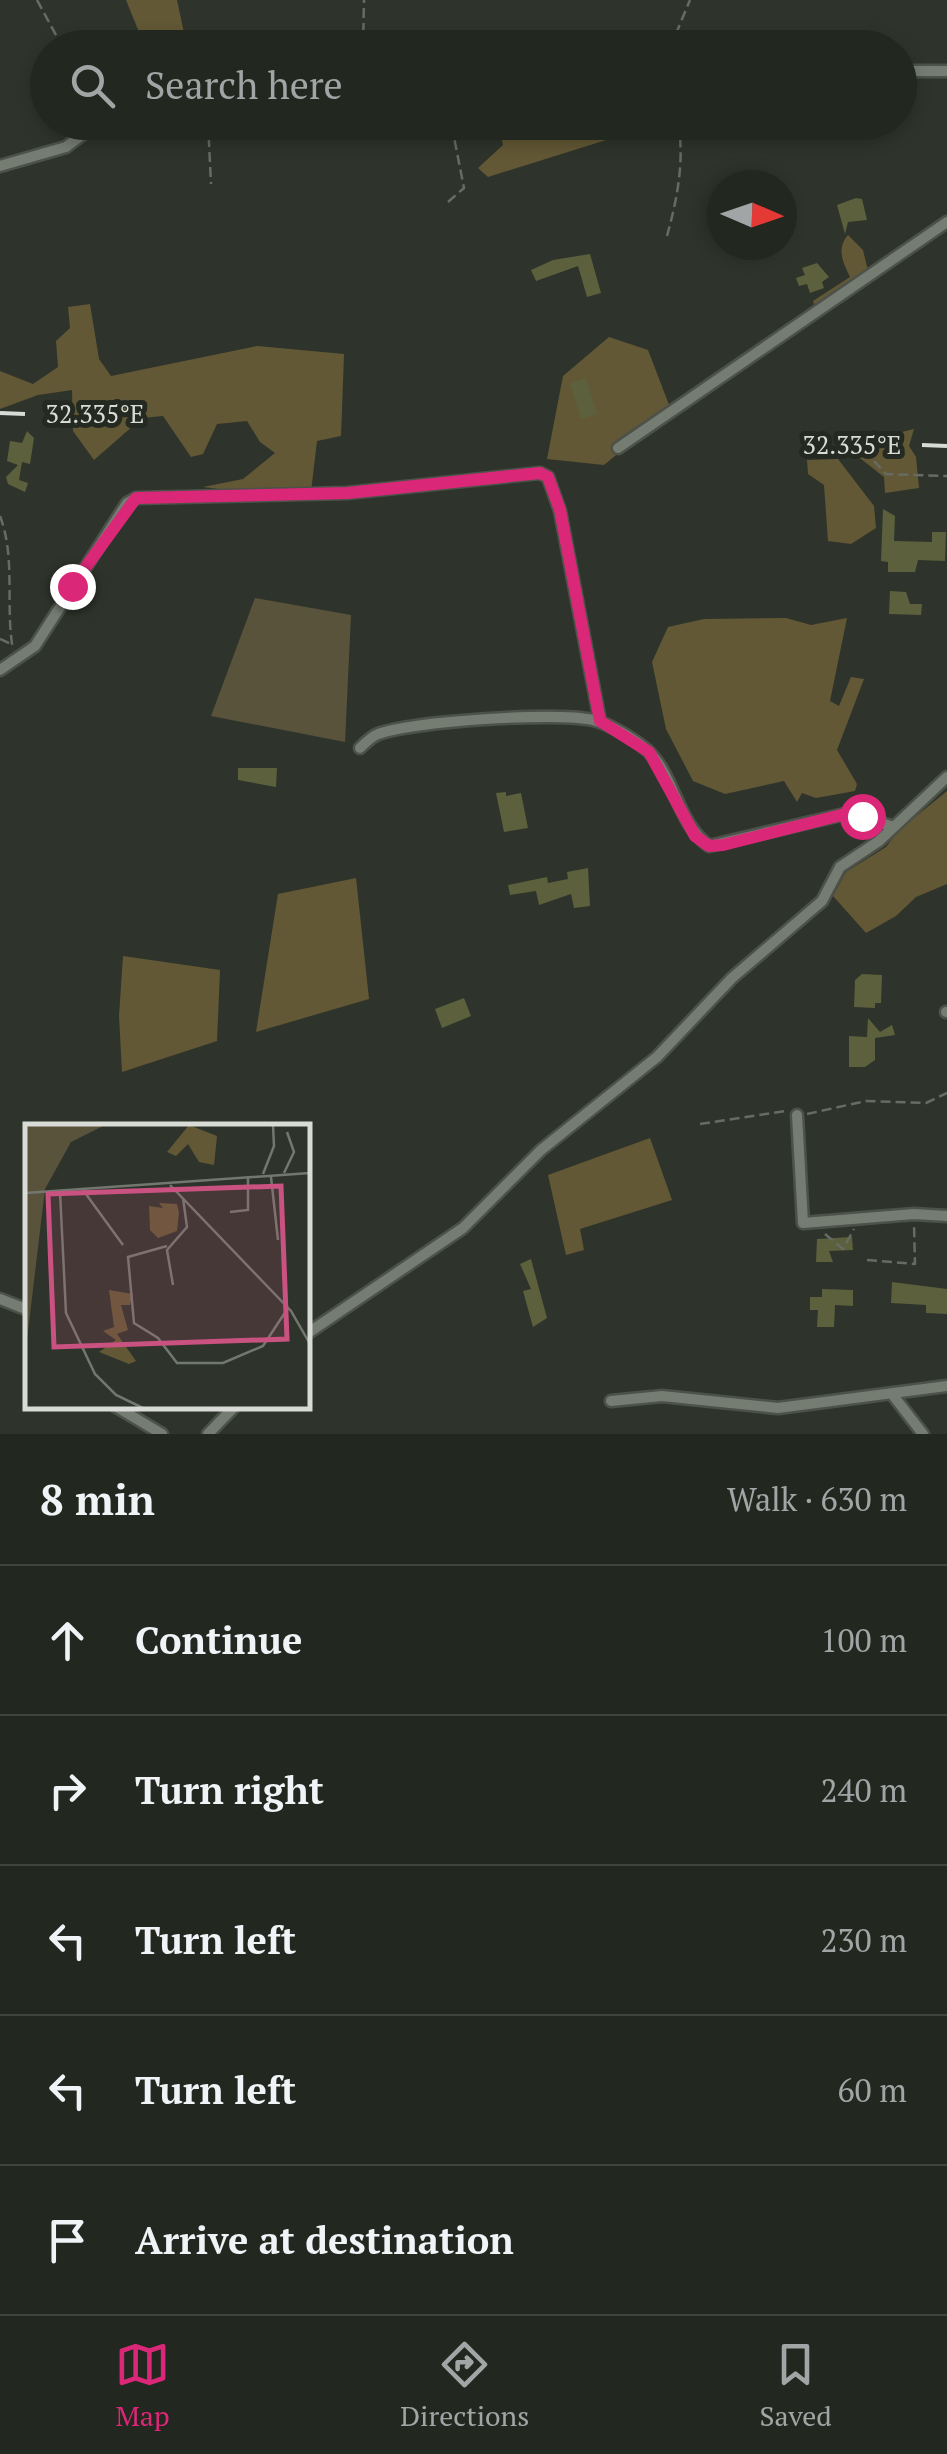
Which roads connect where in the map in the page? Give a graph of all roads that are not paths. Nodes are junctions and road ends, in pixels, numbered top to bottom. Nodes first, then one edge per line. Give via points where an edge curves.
1 (947, 70) edge
2 (917, 71) edge
3 (76, 140) edge
4 (0, 166) edge
5 (947, 222) edge
6 (618, 448) dead end
7 (0, 670) edge
8 (600, 721) junction
9 (360, 748) dead end
10 (947, 777) edge
11 (892, 826) junction
12 (797, 1115) road end
13 (947, 1216) edge
14 (0, 1299) edge
15 (25, 1309) edge
16 (310, 1332) edge
17 (947, 1386) edge
18 (892, 1394) junction
19 (611, 1401) dead end
20 (120, 1409) edge
21 (232, 1409) edge
22 (162, 1434) edge
23 (208, 1434) edge
24 (923, 1434) edge

1 - 2 street
3 - 4 street
5 - 6 street
7 - 8 street via 35,646 136,498 347,493 540,473 548,477 560,510
8 - 9 street via 520,718 402,730 376,735
8 - 11 street via 649,752 695,836 709,846 849,813
10 - 11 street
11 - 16 street via 840,867 822,901 732,978 658,1057 541,1150 463,1228
12 - 13 street via 803,1223
14 - 15 street
17 - 18 street
18 - 19 street via 778,1408 662,1396
18 - 24 street
20 - 22 street
21 - 23 street

